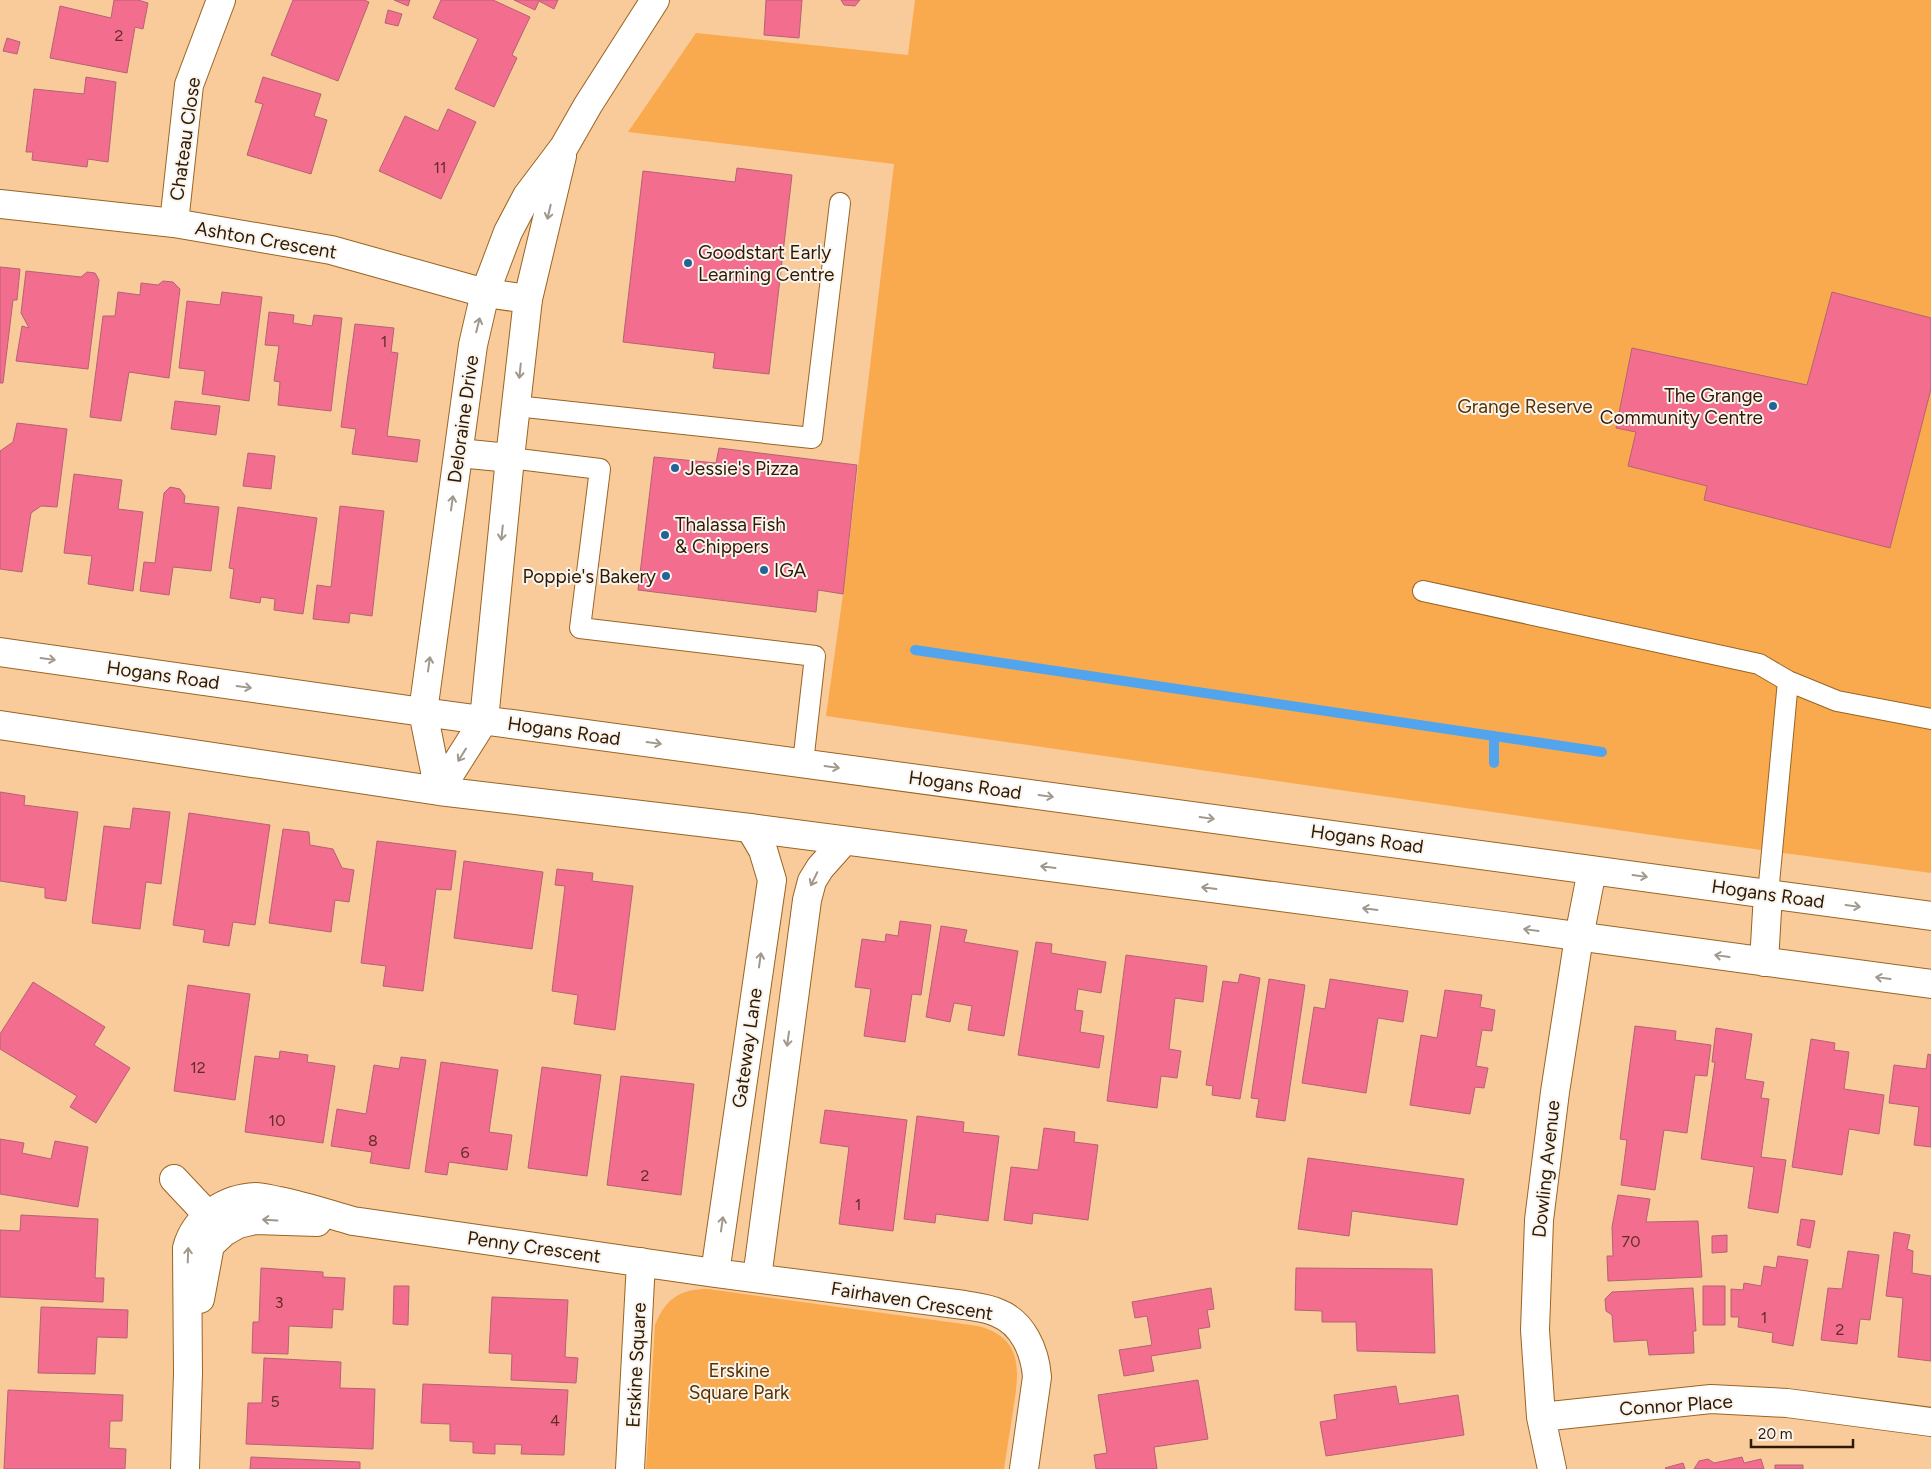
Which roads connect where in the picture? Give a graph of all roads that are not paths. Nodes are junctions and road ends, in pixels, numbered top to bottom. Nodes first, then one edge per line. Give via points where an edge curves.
1 (221, 0) edge
2 (655, 0) edge
3 (564, 147) junction
4 (840, 203) dead end
5 (0, 204) edge
6 (174, 223) junction
7 (485, 293) junction
8 (528, 298) junction
9 (516, 406) junction
10 (459, 453) junction
11 (510, 458) junction
12 (1423, 591) dead end
13 (0, 652) edge
14 (1788, 681) junction
15 (423, 712) junction
16 (1931, 719) edge
17 (484, 720) junction
18 (0, 725) edge
19 (803, 763) junction
20 (439, 791) junction
21 (750, 828) junction
22 (844, 841) junction
23 (1592, 870) junction
24 (1768, 894) junction
25 (1931, 916) edge
26 (1579, 937) junction
27 (1764, 962) junction
28 (1931, 984) edge
29 (174, 1179) dead end
30 (216, 1223) junction
31 (641, 1262) junction
32 (715, 1273) junction
33 (757, 1278) junction
34 (1541, 1417) junction
35 (1931, 1422) edge
36 (185, 1469) edge
37 (630, 1469) edge
38 (1024, 1469) edge
39 (1552, 1469) edge

1 - 6 street, Chateau Close via 189,85
2 - 3 street, Deloraine Drive
3 - 7 street, Deloraine Drive via 527,196 508,232
3 -> 8 street, Deloraine Drive
4 - 9 lane via 812,438
5 - 6 street, Ashton Crescent
6 - 7 street, Ashton Crescent via 330,250
7 - 8 street, Ashton Crescent
10 -> 7 street, Deloraine Drive via 473,345
8 -> 9 street, Deloraine Drive
9 - 11 street, Deloraine Drive
10 - 11 street
15 -> 10 street, Deloraine Drive
11 -> 17 street, Deloraine Drive
11 - 19 lane via 600,469 580,628 815,656
12 - 14 lane via 1759,664
13 -> 15 street, Hogans Road
14 - 16 lane via 1837,701
14 - 24 lane
15 - 17 street, Hogans Road
15 - 20 street, Deloraine Drive
17 -> 19 street, Hogans Road
17 -> 20 street
18 - 20 street
19 -> 23 street, Hogans Road
20 - 21 street
21 - 22 street
32 -> 21 street, Gateway Lane via 772,880 763,850
26 -> 22 street
22 -> 33 street, Gateway Lane via 820,868 812,881 807,900
23 -> 24 street, Hogans Road
23 - 26 street, Dowling Avenue
24 -> 25 street, Hogans Road
24 - 27 street
27 -> 26 street
26 - 34 street, Dowling Avenue via 1539,1220 1535,1330
28 -> 27 street
29 - 30 street
30 - 31 street, Penny Crescent via 229,1202 257,1197 353,1221
30 - 36 street, Penny Crescent via 190,1236 187,1248
31 - 32 street, Penny Crescent
31 - 37 street, Erskine Square
32 - 33 street, Fairhaven Crescent
33 - 38 street, Fairhaven Crescent via 964,1305 1009,1319 1022,1332 1036,1362 1037,1377
34 - 35 street, Connor Place via 1711,1399 1787,1404
34 - 39 street, Dowling Avenue

